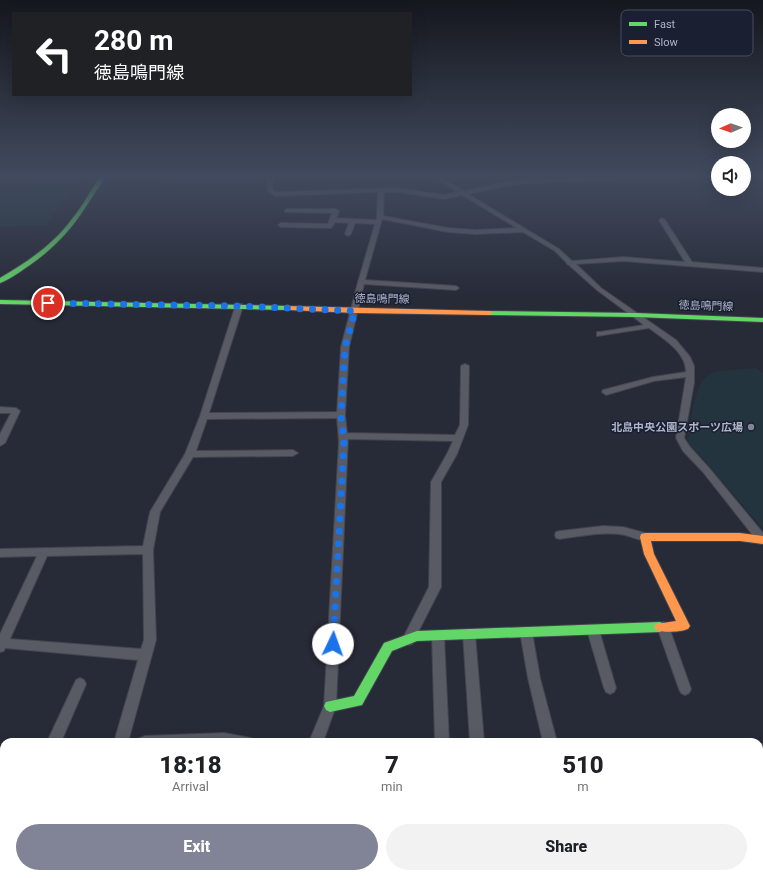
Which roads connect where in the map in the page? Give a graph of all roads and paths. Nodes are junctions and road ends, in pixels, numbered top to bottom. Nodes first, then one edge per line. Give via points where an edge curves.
1 (78, 216) edge
2 (287, 216) edge
3 (334, 216) edge
4 (379, 216) edge
5 (502, 216) edge
6 (333, 220) junction
7 (353, 220) junction
8 (379, 220) junction
9 (662, 220) dead end
10 (525, 230) junction
11 (348, 234) dead end
12 (569, 263) junction
13 (689, 263) junction
14 (763, 270) edge
15 (0, 280) edge
16 (361, 282) junction
17 (456, 288) dead end
18 (0, 302) edge
19 (239, 306) junction
20 (355, 311) junction
21 (636, 316) junction
22 (763, 320) edge
23 (650, 326) junction
24 (600, 334) dead end
25 (465, 366) dead end
26 (690, 374) junction
27 (606, 392) dead end
28 (0, 410) edge
29 (204, 416) junction
30 (341, 416) junction
31 (343, 436) junction
32 (460, 438) junction
33 (0, 443) edge
34 (293, 453) dead end
35 (190, 454) junction
36 (560, 535) dead end
37 (645, 537) junction
38 (763, 540) edge
39 (148, 550) junction
40 (44, 552) junction
41 (0, 553) edge
42 (663, 627) junction
43 (593, 630) junction
44 (526, 632) junction
45 (469, 634) junction
46 (438, 636) junction
47 (408, 640) junction
48 (1, 645) edge
49 (146, 655) junction
50 (80, 684) dead end
51 (610, 688) dead end
52 (685, 689) dead end
53 (330, 706) junction
54 (56, 738) edge
55 (122, 738) edge
56 (318, 738) edge
57 (442, 738) edge
58 (477, 738) edge
59 (549, 738) edge

1 - 15 main road via 63,234 34,258
2 - 6 street via 280,227 330,226
3 - 6 street
4 - 8 street
5 - 10 street
6 - 7 street
7 - 8 street
7 - 11 street
8 - 10 street via 475,232
8 - 16 street
9 - 13 street
10 - 12 street via 557,250
12 - 13 street via 623,259
12 - 21 street
13 - 14 street
16 - 17 street
16 - 20 street
18 - 19 main road, 徳島鳴門線
19 - 20 main road, 徳島鳴門線
19 - 29 street
20 - 21 main road, 徳島鳴門線
20 - 30 street via 345,347
21 - 22 main road, 徳島鳴門線
21 - 23 street
23 - 24 street
23 - 26 street via 673,342 687,359
25 - 32 street via 464,425
26 - 27 street via 653,379
26 - 38 street via 680,438 686,449
28 - 33 street via 16,410
29 - 30 street
29 - 35 street
30 - 31 street
31 - 32 street
31 - 53 street
32 - 47 street via 436,482 435,587
34 - 35 street
35 - 39 street via 154,512
36 - 37 street via 601,530 628,531
37 - 38 main road via 740,537
37 - 42 main road via 649,554 684,626
39 - 40 street
39 - 49 street via 150,640
40 - 41 street
40 - 48 street
42 - 43 main road
42 - 52 street
43 - 44 main road
43 - 51 street
44 - 45 main road
44 - 59 street
45 - 46 main road
45 - 58 street
46 - 47 main road via 417,636
46 - 57 street
47 - 53 main road via 388,647 358,701
48 - 49 street
49 - 55 street
50 - 54 street
53 - 56 street

